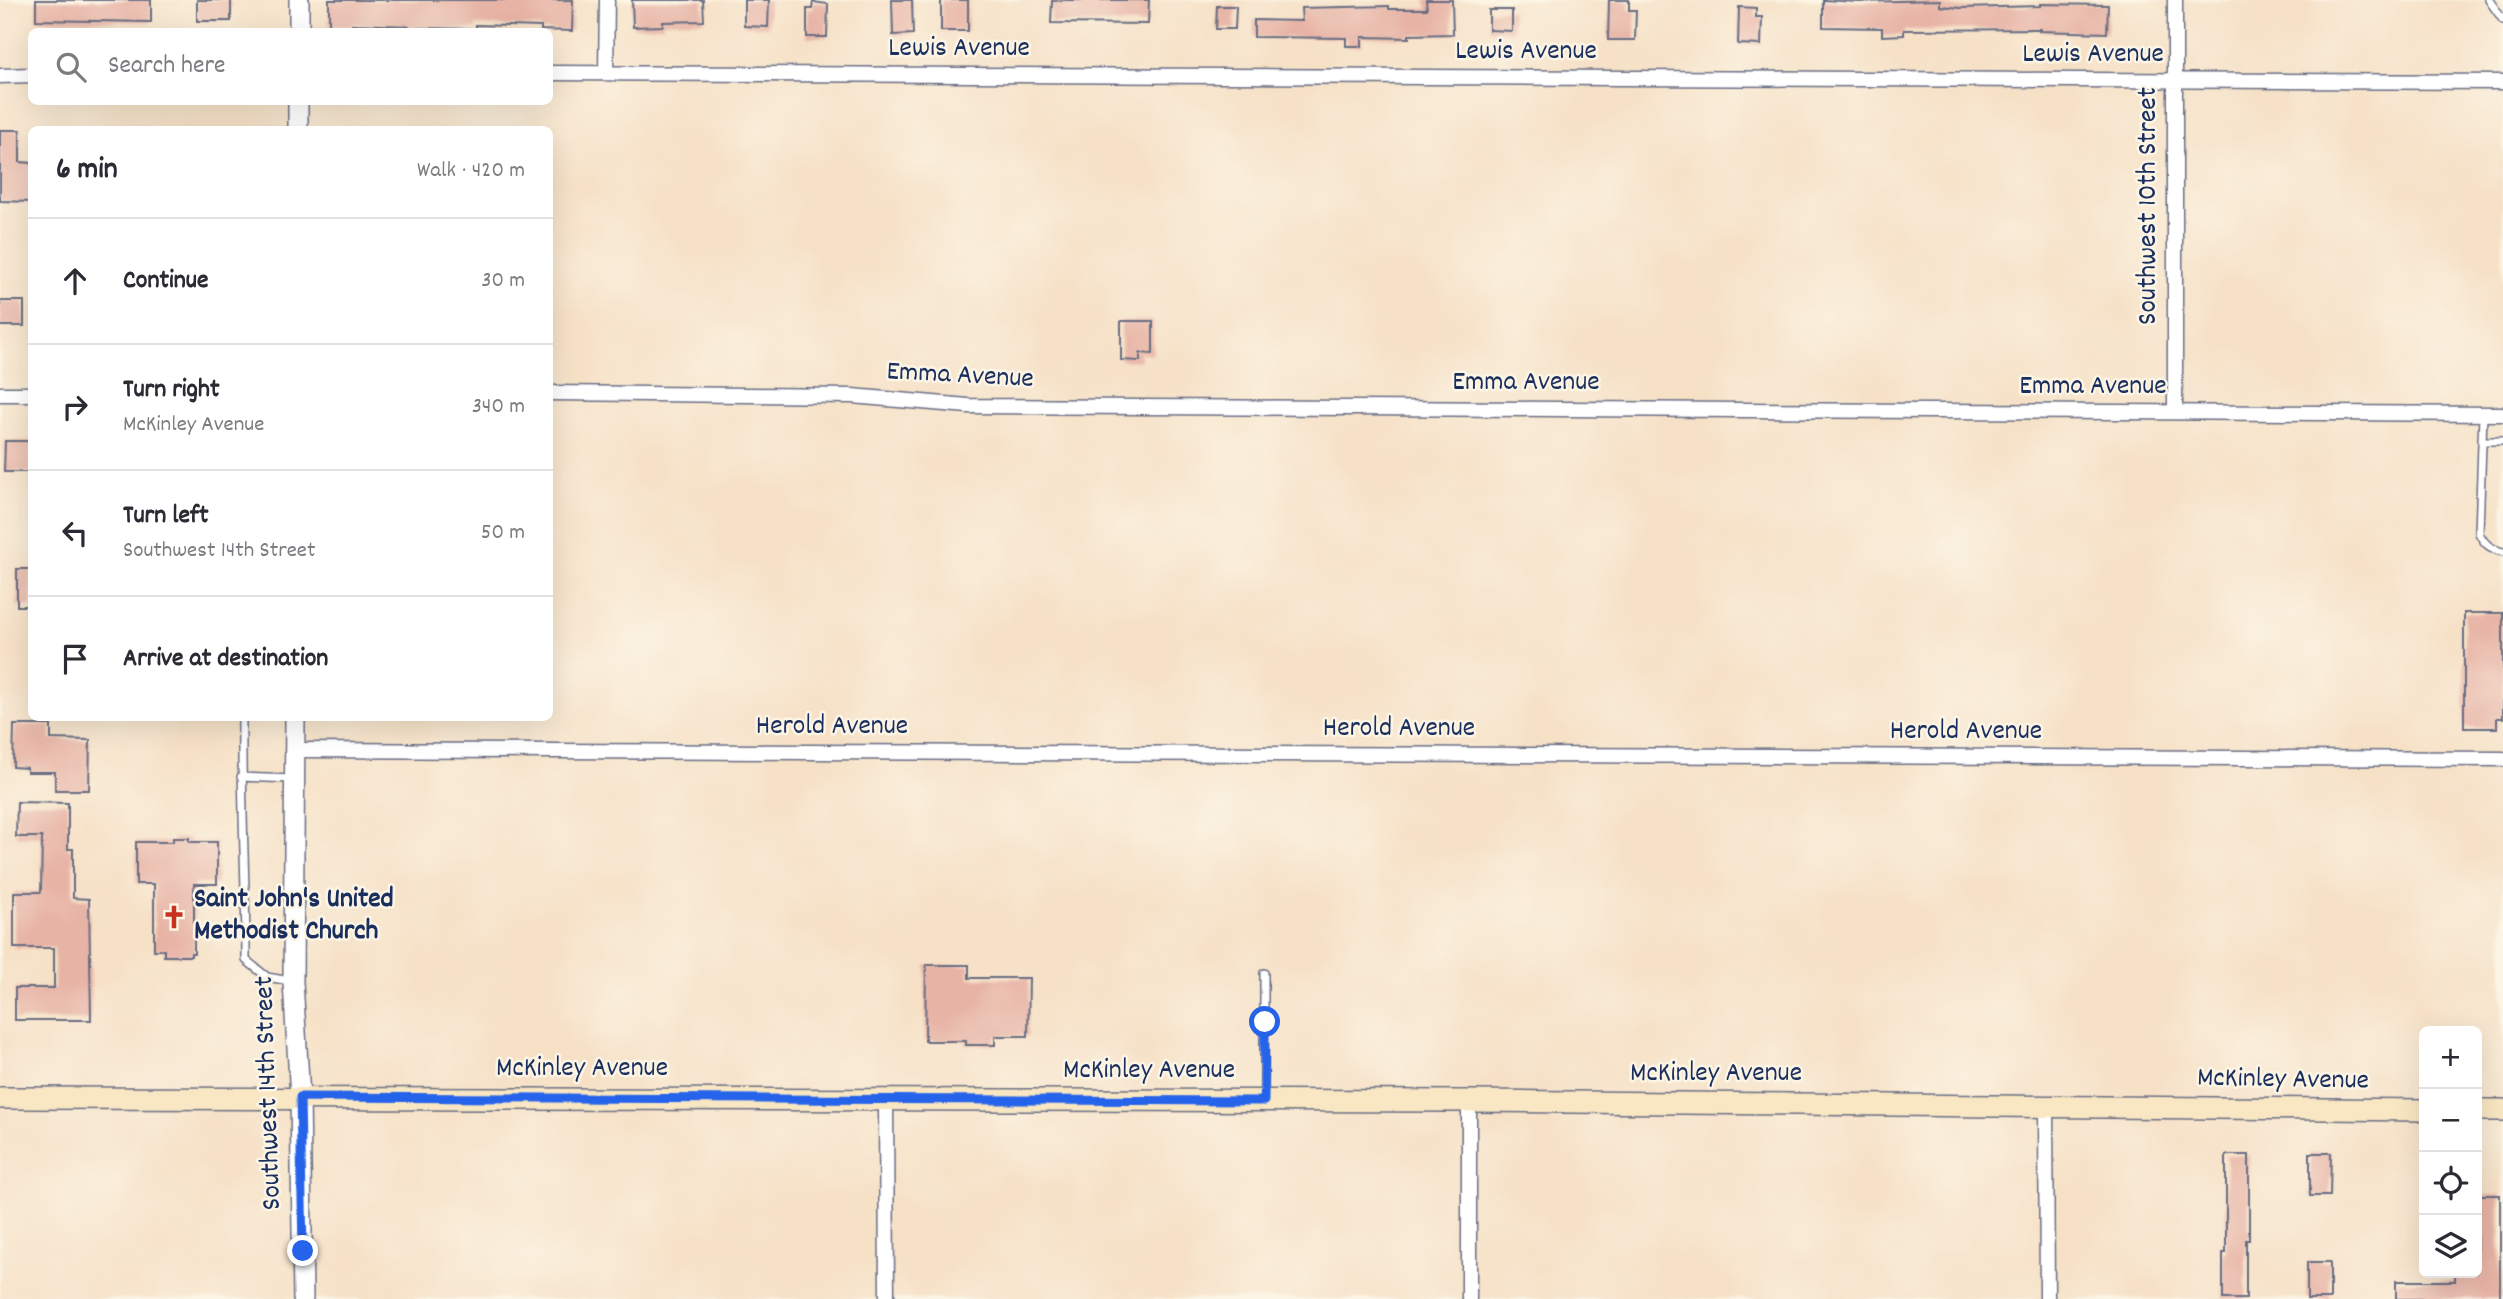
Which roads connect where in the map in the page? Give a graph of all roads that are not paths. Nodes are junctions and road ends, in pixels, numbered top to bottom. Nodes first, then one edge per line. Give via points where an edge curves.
1 (299, 0) edge
2 (607, 0) edge
3 (2175, 0) edge
4 (2489, 0) edge
5 (2503, 20) edge
6 (299, 28) edge
7 (553, 73) edge
8 (606, 73) junction
9 (28, 75) edge
10 (0, 76) edge
11 (2175, 80) junction
12 (2503, 82) edge
13 (298, 105) edge
14 (298, 126) edge
15 (553, 393) edge
16 (0, 394) edge
17 (28, 394) edge
18 (2175, 412) junction
19 (2483, 414) junction
20 (2503, 414) edge
21 (2482, 441) junction
22 (2503, 441) edge
23 (2503, 552) edge
24 (242, 721) edge
25 (295, 721) edge
26 (295, 750) junction
27 (2503, 760) edge
28 (241, 777) junction
29 (296, 779) junction
30 (1264, 973) dead end
31 (293, 982) junction
32 (300, 1097) junction
33 (0, 1098) edge
34 (886, 1099) junction
35 (1264, 1101) junction
36 (1468, 1101) junction
37 (2046, 1106) junction
38 (2419, 1110) edge
39 (2482, 1110) edge
40 (2503, 1110) edge
41 (303, 1299) edge
42 (887, 1299) edge
43 (1469, 1299) edge
44 (2047, 1299) edge

1 - 6 street
2 - 8 street
3 - 11 street, Southwest 10th Street
4 - 5 lane
7 - 8 street, Lewis Avenue
8 - 11 street, Lewis Avenue
9 - 10 street
11 - 12 street, Lewis Avenue
11 - 18 street, Southwest 10th Street
13 - 14 street
15 - 18 street, Emma Avenue via 852,396 968,406
16 - 17 street
18 - 19 street, Emma Avenue
19 - 20 street, Emma Avenue
19 - 21 lane
21 - 22 lane
21 - 23 lane via 2479,533 2484,542
24 - 28 lane
25 - 26 street, Southwest 14th Street
26 - 27 street, Herold Avenue
26 - 29 street, Southwest 14th Street
28 - 29 lane
28 - 31 lane via 246,960 267,978
29 - 31 street, Southwest 14th Street
30 - 35 lane
31 - 32 street, Southwest 14th Street
32 - 33 main road, McKinley Avenue
32 - 34 main road, McKinley Avenue
32 - 41 street, Southwest 14th Street
34 - 35 main road, McKinley Avenue
34 - 42 street
35 - 36 main road, McKinley Avenue
36 - 37 main road, McKinley Avenue
36 - 43 street
37 - 38 main road, McKinley Avenue
37 - 44 street
39 - 40 main road

